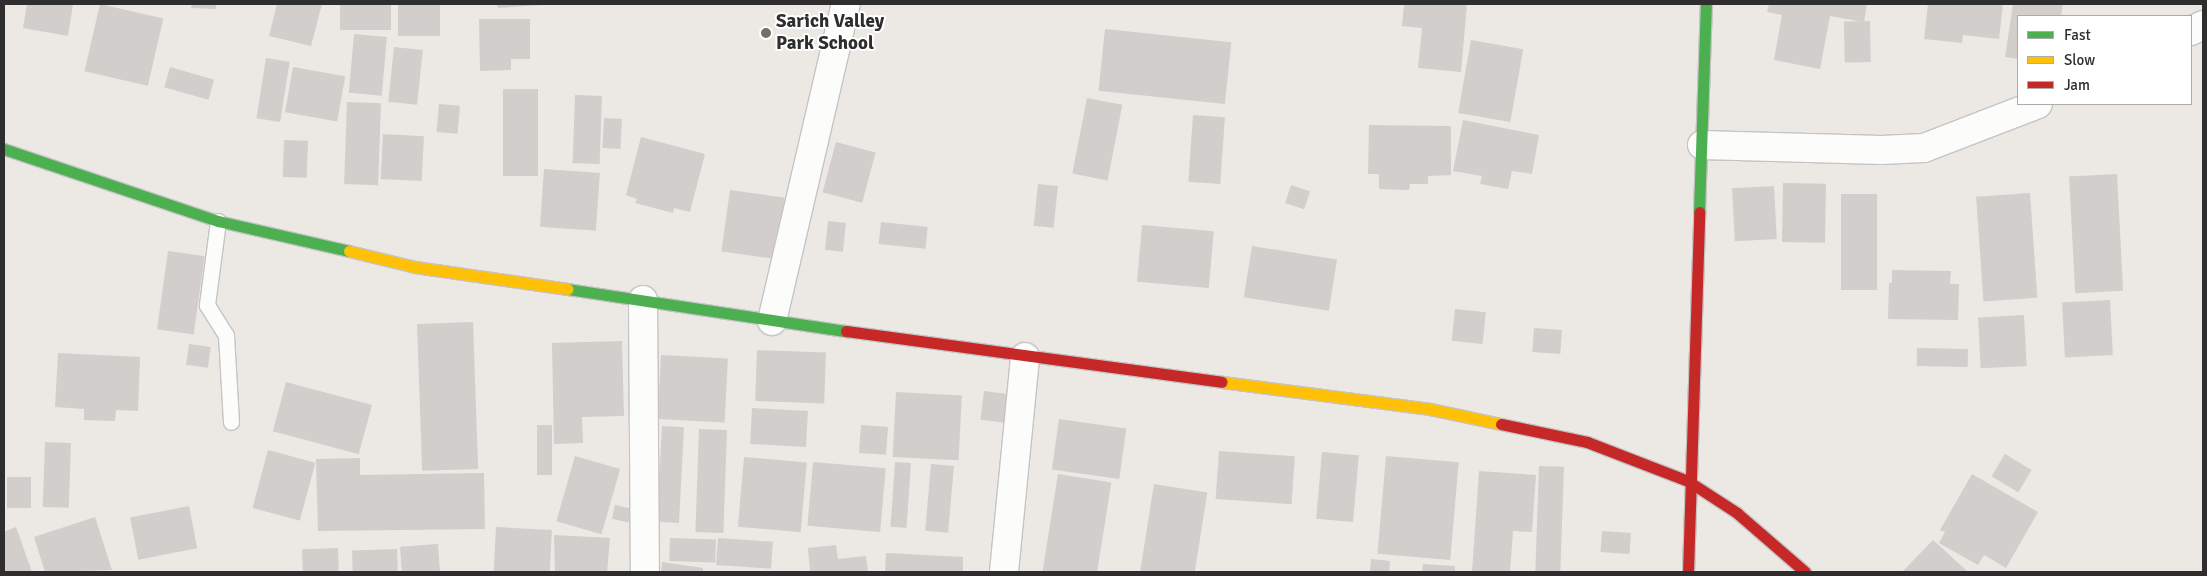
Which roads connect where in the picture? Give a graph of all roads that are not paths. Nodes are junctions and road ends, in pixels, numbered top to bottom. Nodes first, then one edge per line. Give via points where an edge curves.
1 (846, 4) edge
2 (1706, 4) edge
3 (2035, 105) edge
4 (1702, 145) junction
5 (4, 149) edge
6 (218, 221) junction
7 (642, 300) junction
8 (772, 321) junction
9 (1025, 357) junction
10 (231, 422) dead end
11 (1688, 481) junction
12 (645, 572) edge
13 (1004, 572) edge
14 (1688, 572) edge
15 (1805, 572) edge

1 - 8 street
2 - 4 street
3 - 4 street via 1924,148 1881,150
4 - 11 street
5 - 6 street
6 - 7 street via 415,267
6 - 10 lane via 207,305 226,335
7 - 8 street
7 - 12 street
8 - 9 street
9 - 11 street via 1430,409 1587,442
9 - 13 street
11 - 14 street
11 - 15 street via 1737,513

